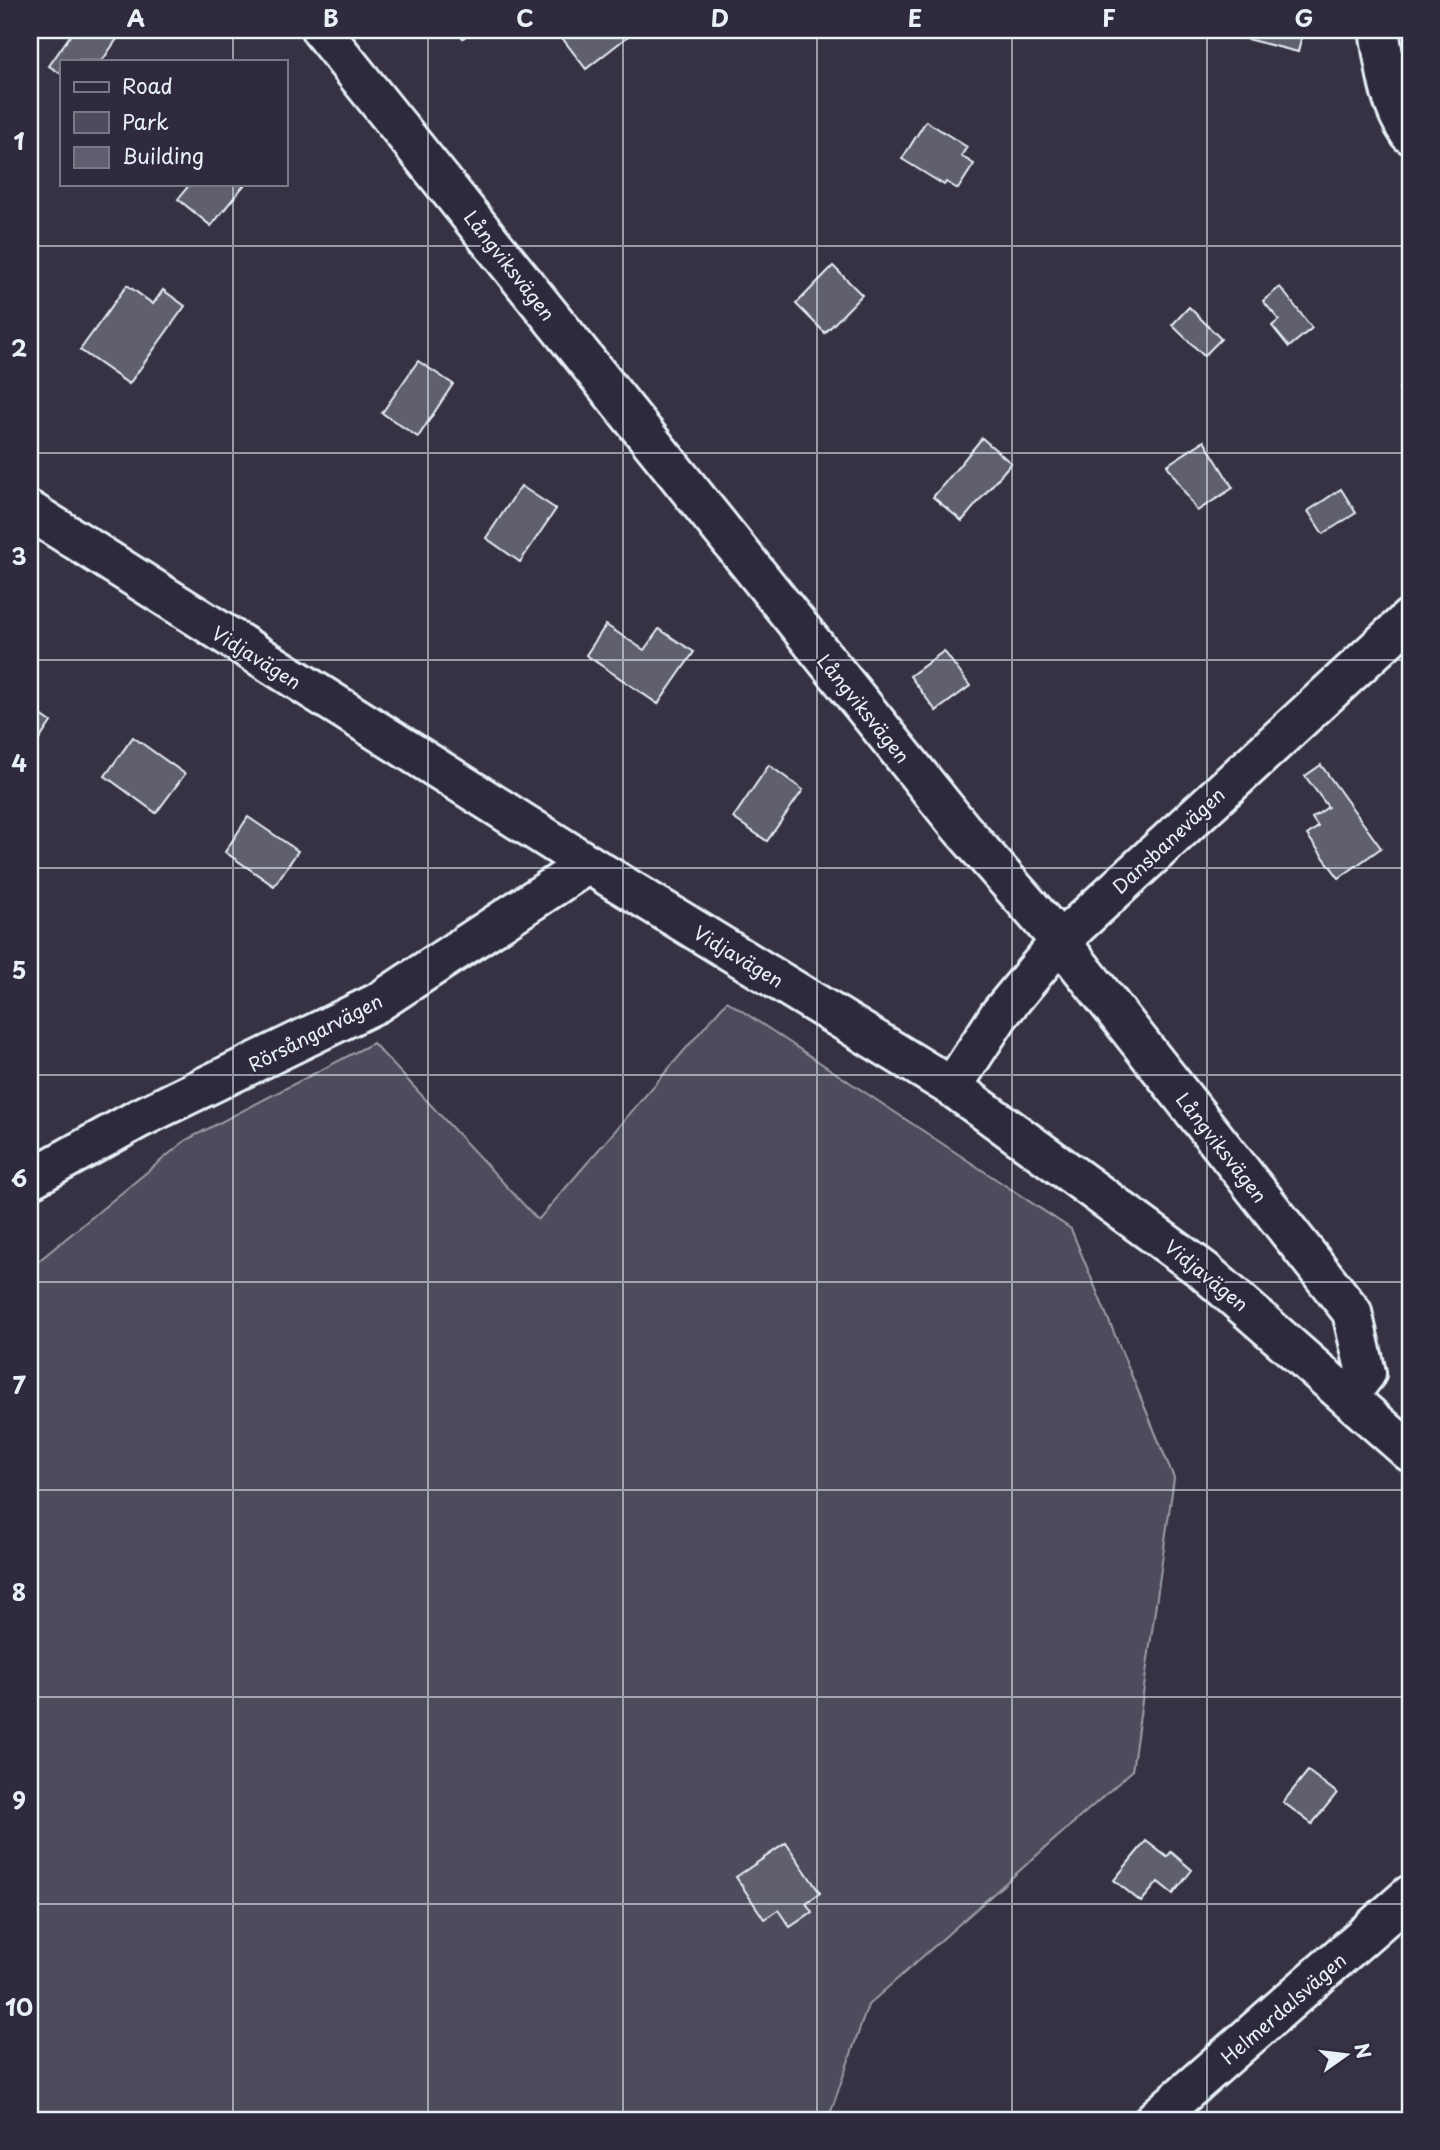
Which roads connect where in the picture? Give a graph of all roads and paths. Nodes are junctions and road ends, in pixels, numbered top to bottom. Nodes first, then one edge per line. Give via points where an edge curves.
1 (321, 30) edge
2 (1379, 30) edge
3 (1410, 134) edge
4 (30, 511) edge
5 (1410, 618) edge
6 (588, 864) junction
7 (1060, 941) junction
8 (952, 1087) junction
9 (30, 1179) edge
10 (1348, 1396) junction
11 (1410, 1452) edge
12 (1410, 1895) edge
13 (1154, 2120) edge

1 - 7 street, Långviksvägen via 961,828
2 - 3 street via 1387,78
4 - 6 street, Vidjavägen
5 - 7 street, Dansbanevägen
6 - 8 street, Vidjavägen
6 - 9 street, Rörsångarvägen via 377,1003 138,1119
7 - 8 street, Dansbanevägen via 999,1015
7 - 10 street, Långviksvägen via 1353,1312 1366,1373
8 - 10 street, Vidjavägen via 1203,1270
10 - 11 street, Vidjavägen
12 - 13 street, Helmerdalsvägen

